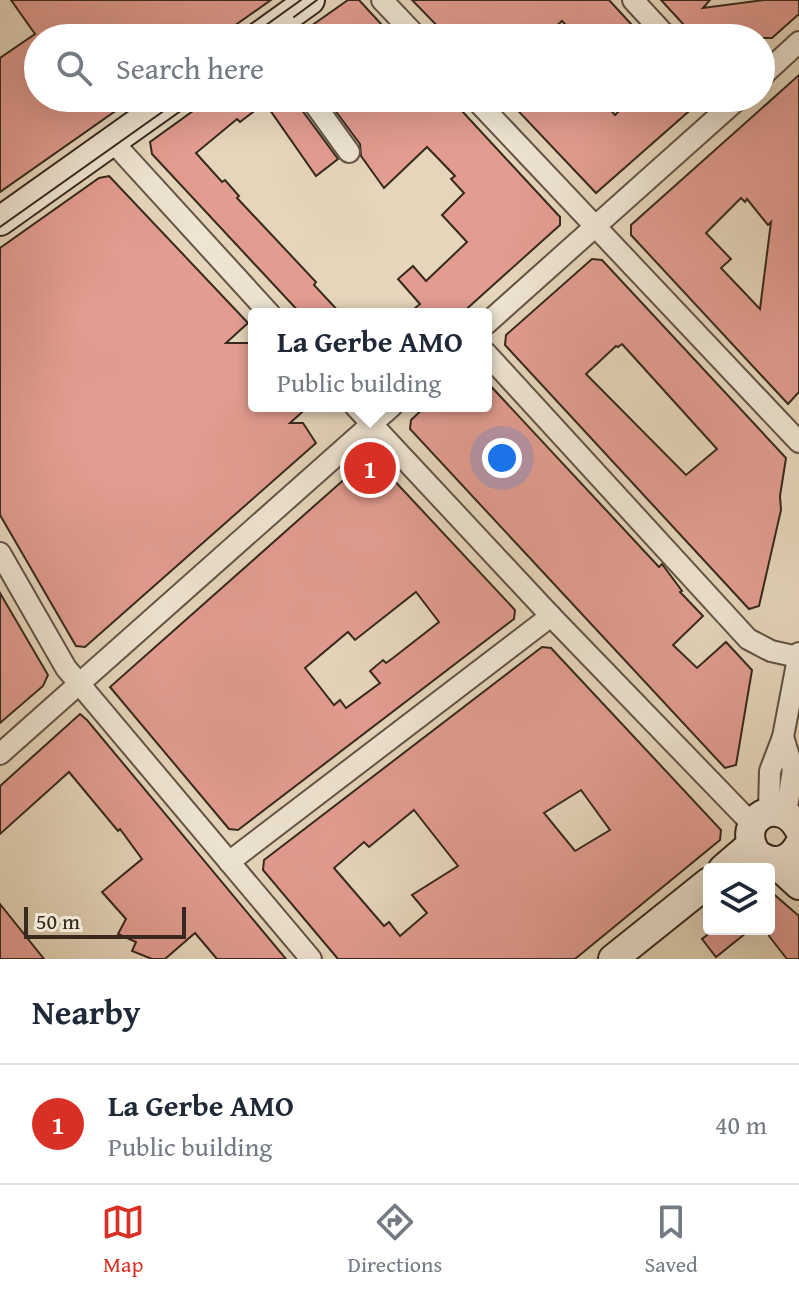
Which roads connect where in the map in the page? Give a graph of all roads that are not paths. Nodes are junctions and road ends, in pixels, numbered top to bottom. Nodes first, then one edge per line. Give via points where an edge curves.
1 (310, 0) edge
2 (382, 0) edge
3 (633, 0) edge
4 (279, 24) edge
5 (405, 24) edge
6 (655, 24) edge
7 (799, 42) edge
8 (775, 64) edge
9 (154, 112) edge
10 (320, 112) edge
11 (487, 112) edge
12 (718, 112) edge
13 (113, 142) junction
14 (349, 152) dead end
15 (0, 221) edge
16 (595, 226) junction
17 (265, 308) edge
18 (492, 319) edge
19 (492, 360) edge
20 (360, 412) edge
21 (385, 412) edge
22 (371, 424) junction
23 (799, 442) edge
24 (0, 553) edge
25 (551, 616) junction
26 (799, 655) edge
27 (80, 683) junction
28 (783, 737) junction
29 (0, 754) edge
30 (796, 780) edge
31 (782, 835) edge
32 (229, 862) junction
33 (733, 863) edge
34 (799, 885) edge
35 (703, 887) edge
36 (703, 907) edge
37 (311, 959) edge
38 (613, 959) edge
39 (638, 959) edge

1 - 4 main road
2 - 5 street
3 - 6 street
7 - 8 street
9 - 13 main road
10 - 14 street
11 - 16 street
12 - 16 street
13 - 15 main road
13 - 17 street
16 - 18 street
16 - 23 street
19 - 26 street via 748,639 771,651
20 - 22 street
21 - 22 street
22 - 25 street
22 - 27 street
24 - 27 street via 66,668
25 - 31 street
25 - 32 street
26 - 28 street
27 - 29 street
27 - 32 street
28 - 30 street
28 - 31 street via 770,771
30 - 31 street
31 - 33 main road
31 - 34 main road
32 - 37 street
35 - 38 main road
36 - 39 main road

